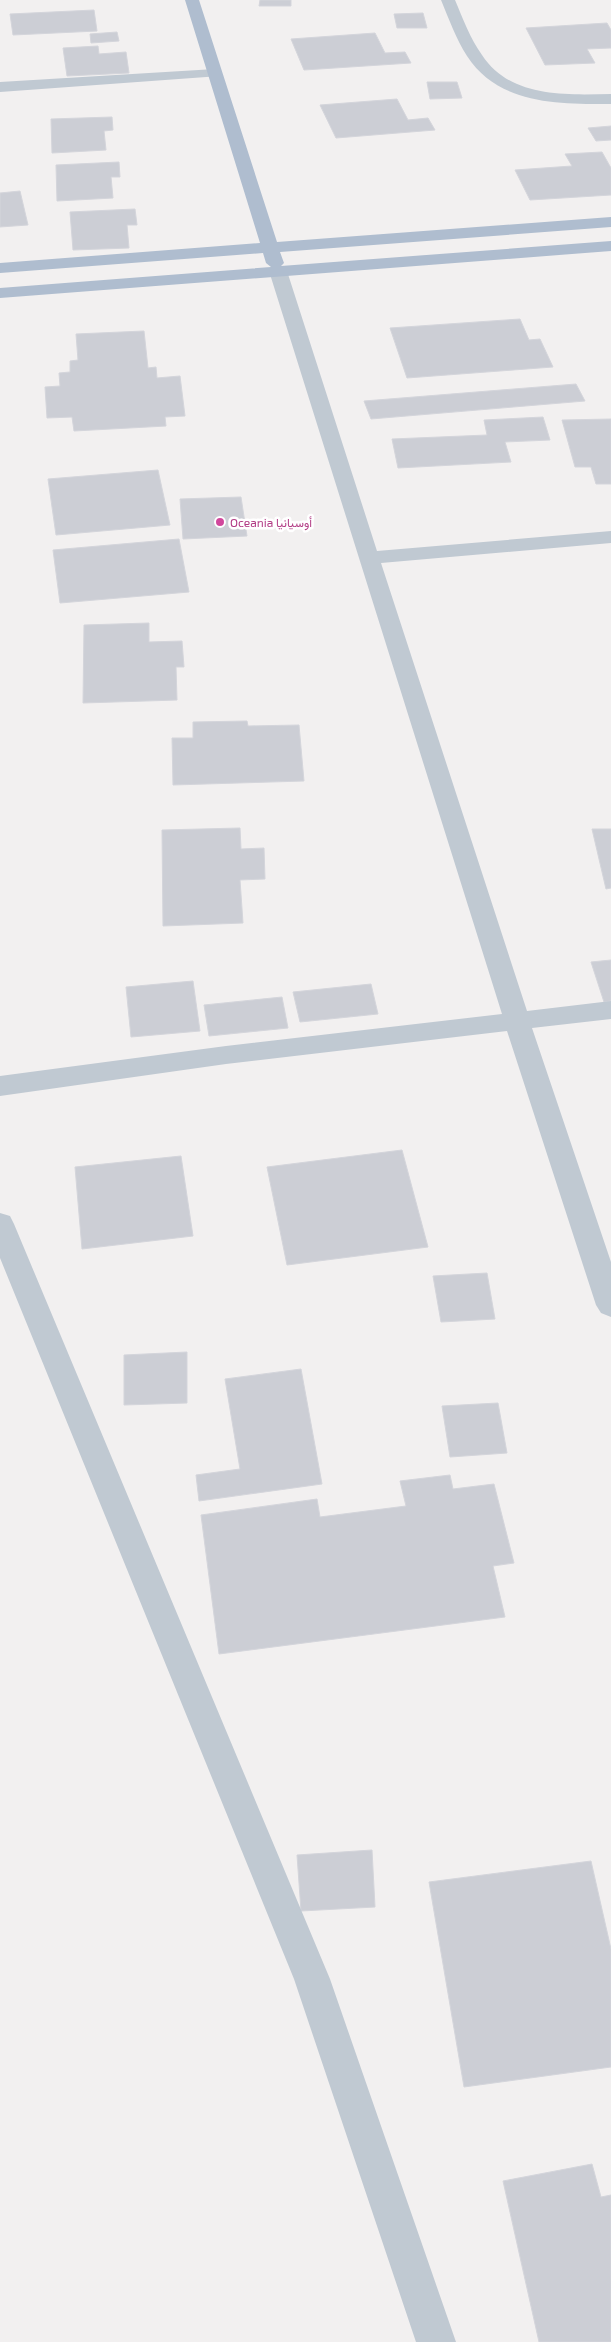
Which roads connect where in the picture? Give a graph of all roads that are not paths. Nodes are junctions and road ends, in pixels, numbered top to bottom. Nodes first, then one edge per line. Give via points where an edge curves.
1 (192, 0) edge
2 (448, 0) edge
3 (215, 73) junction
4 (0, 87) edge
5 (611, 99) edge
6 (611, 222) edge
7 (270, 246) junction
8 (611, 246) edge
9 (0, 268) edge
10 (278, 271) junction
11 (0, 292) edge
12 (611, 537) edge
13 (368, 558) junction
14 (611, 1010) edge
15 (517, 1021) junction
16 (0, 1086) edge
17 (0, 1224) edge
18 (611, 1304) edge
19 (436, 2342) edge

1 - 3 main road
2 - 5 street via 478,62 500,83 539,96
3 - 4 street
3 - 7 main road
6 - 7 main road
7 - 9 main road
7 - 10 main road
8 - 10 main road
10 - 11 main road
10 - 13 street
12 - 13 street
13 - 15 street
14 - 15 street
15 - 16 street via 226,1054
15 - 18 street
17 - 19 street via 312,1979

